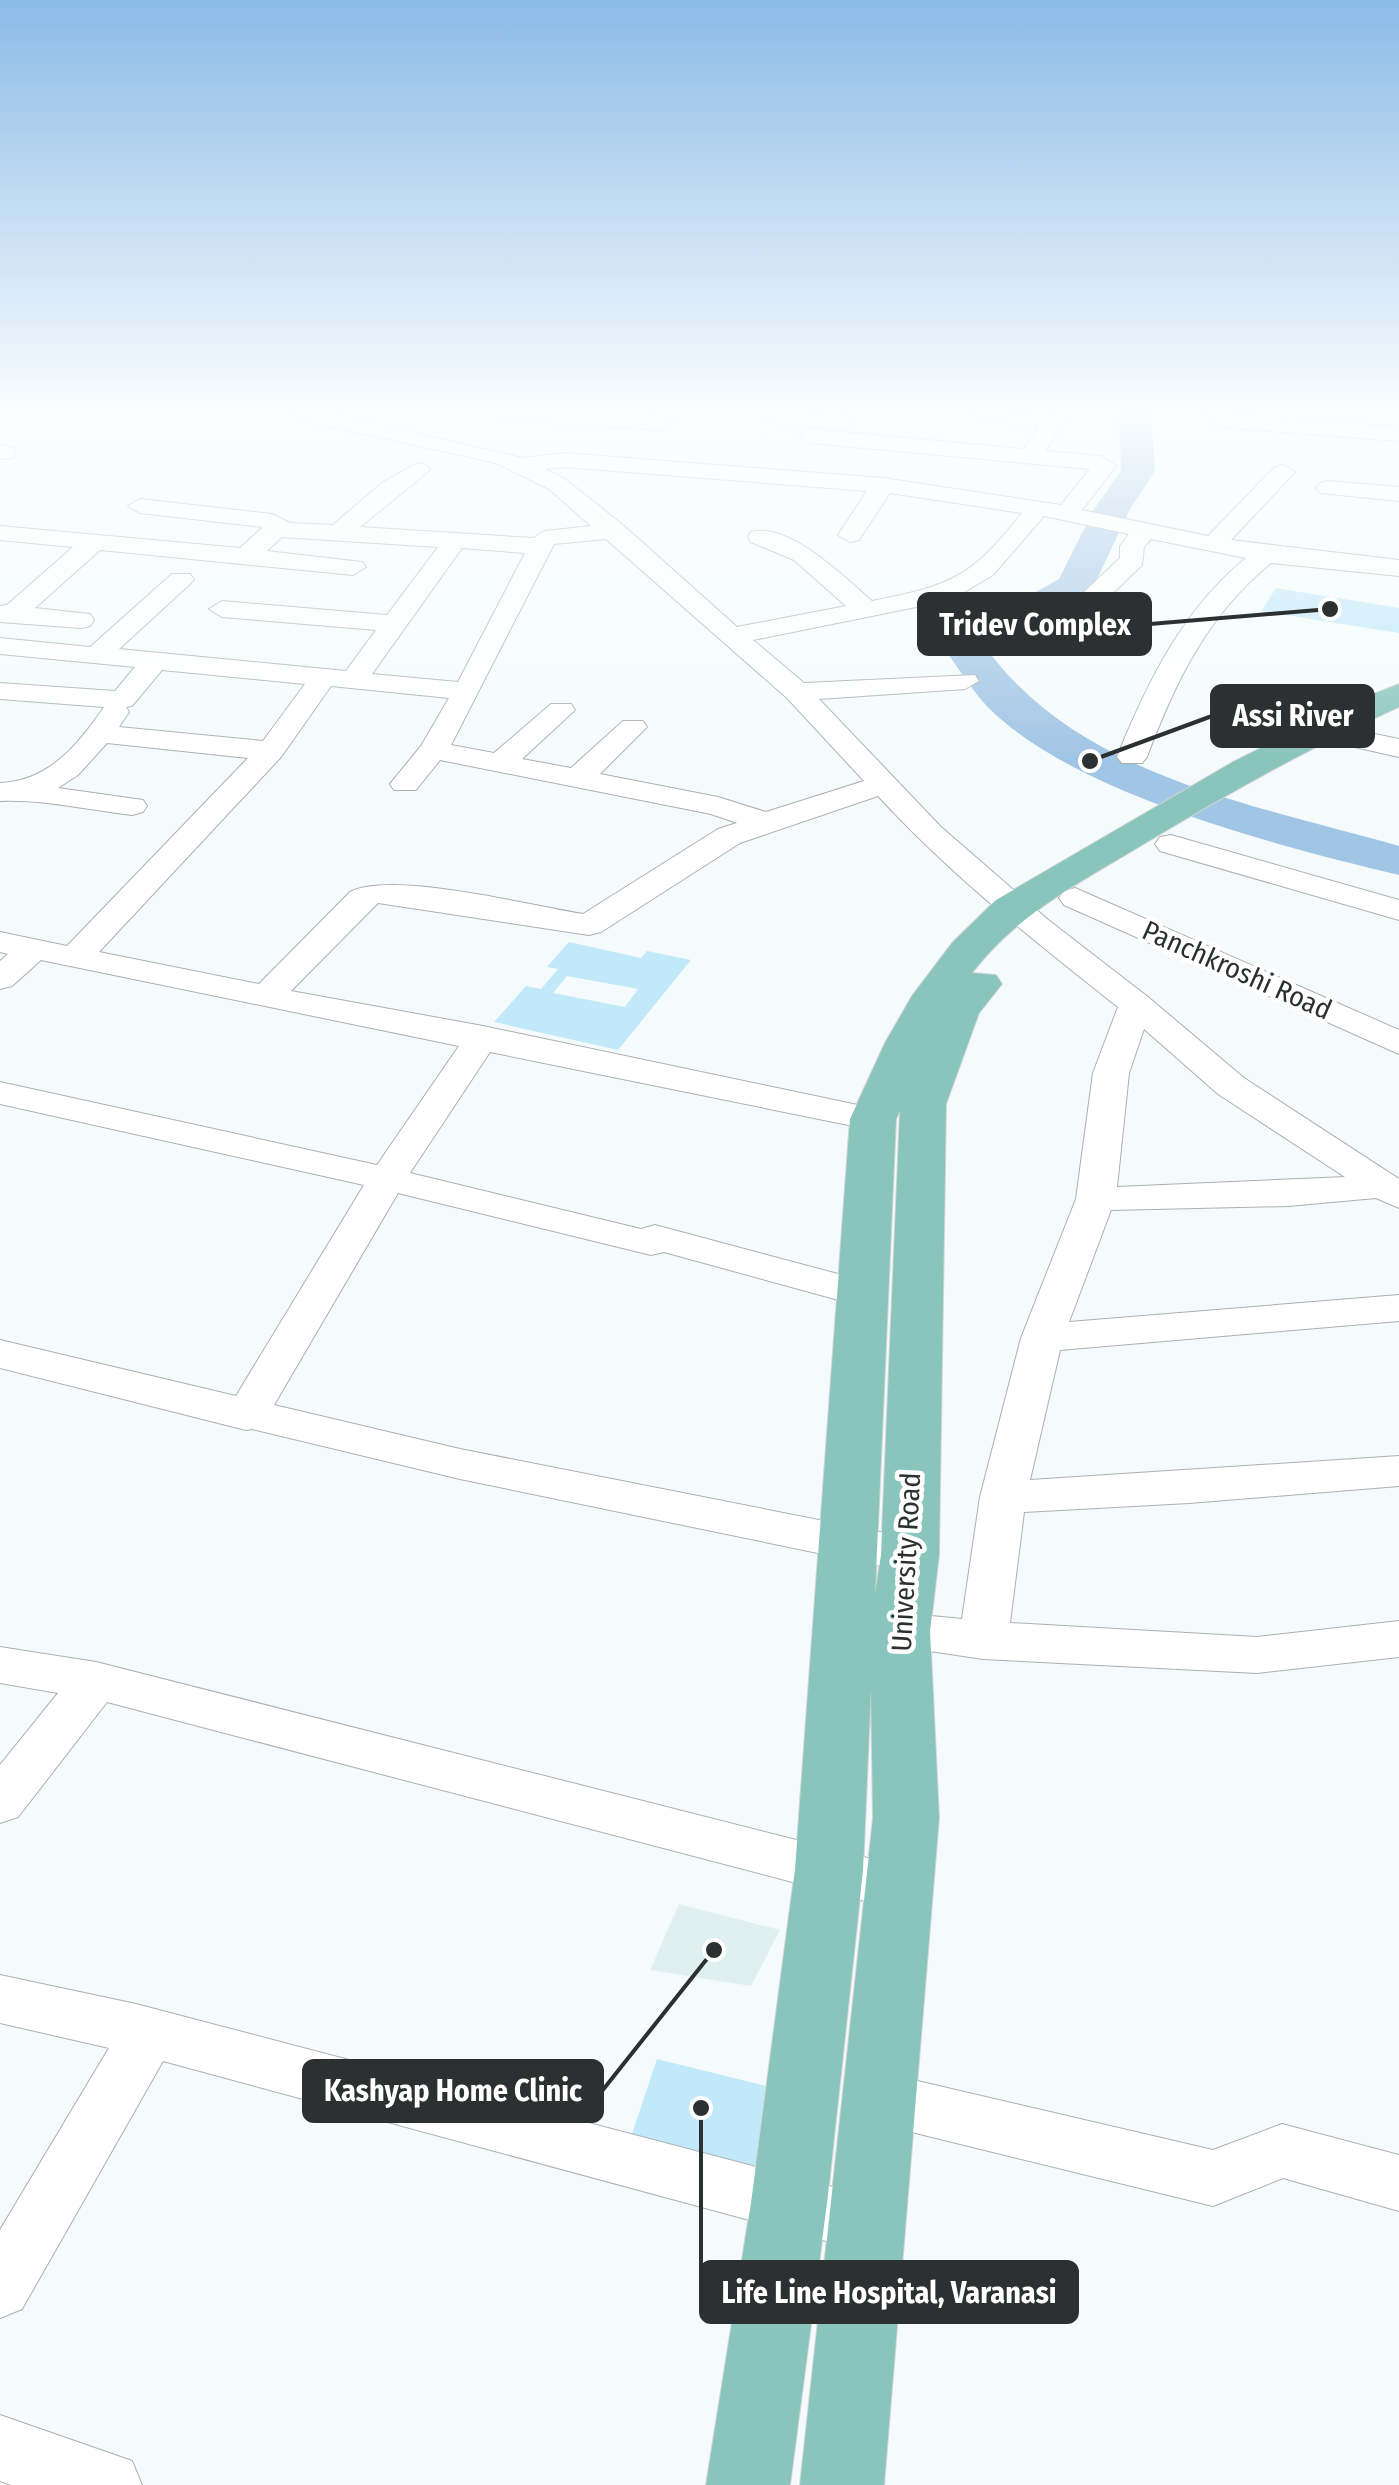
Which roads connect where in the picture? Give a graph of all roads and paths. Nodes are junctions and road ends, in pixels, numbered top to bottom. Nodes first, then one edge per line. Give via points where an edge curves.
1 (118, 529) edge
2 (276, 529) joint
3 (343, 529) edge
4 (612, 529) edge
5 (854, 529) edge
6 (1021, 529) edge
7 (1137, 529) edge
8 (1147, 529) edge
9 (1228, 529) edge
10 (615, 531) junction
11 (0, 533) edge
12 (336, 535) junction
13 (850, 535) dead end
14 (760, 537) dead end
15 (100, 543) junction
16 (453, 543) junction
17 (1214, 544) junction
18 (539, 546) junction
19 (1266, 555) junction
20 (246, 556) junction
21 (353, 567) dead end
22 (1399, 568) edge
23 (181, 579) dead end
24 (222, 610) dead end
25 (867, 610) junction
26 (4, 614) edge
27 (80, 620) dead end
28 (392, 623) junction
29 (730, 636) junction
30 (0, 646) edge
31 (1056, 647) dead end
32 (96, 656) junction
33 (155, 661) junction
34 (324, 676) junction
35 (354, 678) junction
36 (965, 681) dead end
37 (0, 691) edge
38 (467, 691) junction
39 (796, 692) junction
40 (1399, 694) edge
41 (122, 700) junction
42 (561, 710) dead end
43 (1399, 720) edge
44 (633, 727) dead end
45 (100, 734) junction
46 (1360, 740) junction
47 (1399, 748) edge
48 (432, 750) junction
49 (271, 752) junction
50 (1132, 757) dead end
51 (500, 763) junction
52 (578, 778) junction
53 (406, 784) dead end
54 (158, 785) dead end
55 (882, 786) junction
56 (32, 789) junction
57 (0, 792) edge
58 (765, 822) junction
59 (1182, 823) junction
60 (1041, 910) junction
61 (1399, 910) edge
62 (0, 942) edge
63 (35, 948) junction
64 (75, 957) junction
65 (0, 979) edge
66 (265, 998) junction
67 (1136, 1004) junction
68 (483, 1037) junction
69 (1399, 1044) edge
70 (0, 1093) edge
71 (873, 1118) junction
72 (387, 1179) junction
73 (1390, 1191) edge
74 (1096, 1199) junction
75 (864, 1294) junction
76 (1399, 1308) edge
77 (1042, 1338) junction
78 (0, 1354) edge
79 (246, 1416) junction
80 (1399, 1471) edge
81 (1003, 1497) junction
82 (851, 1542) junction
83 (910, 1555) junction
84 (900, 1631) junction
85 (1399, 1639) edge
86 (983, 1640) junction
87 (0, 1665) edge
88 (96, 1681) junction
89 (0, 1802) edge
90 (829, 1870) junction
91 (899, 1888) junction
92 (0, 1999) edge
93 (150, 2033) junction
94 (879, 2098) junction
95 (1399, 2183) edge
96 (788, 2204) junction
97 (867, 2224) junction
98 (0, 2288) edge
99 (0, 2448) edge
100 (108, 2485) edge
101 (748, 2485) edge
102 (842, 2485) edge

1 - 15 street
2 - 12 street
2 - 20 street
3 - 12 street
4 - 10 street
5 - 13 street
6 - 25 street via 969,584
7 - 31 street via 1134,560 1076,614
8 - 17 street
9 - 17 street
10 - 18 street via 552,536
10 - 29 street
11 - 15 street
12 - 16 street
14 - 25 street via 803,555
15 - 20 street
15 - 26 street
16 - 18 street
16 - 28 street
17 - 19 street
18 - 38 street
19 - 22 street
19 - 50 street via 1230,586 1168,670
20 - 21 street
23 - 32 street
24 - 28 street
25 - 29 street
26 - 27 street
28 - 35 street
29 - 39 street
30 - 32 street
32 - 33 street
33 - 34 street
33 - 41 street
34 - 35 street
34 - 49 street
35 - 38 street
36 - 39 street
37 - 41 street
38 - 48 street
39 - 55 street
40 - 59 main road via 1340,720
41 - 45 street
42 - 51 street
43 - 46 main road, University Road
44 - 52 street
45 - 49 street
45 - 56 street via 68,770
46 - 47 street
46 - 59 main road, University Road via 1252,796
48 - 51 street
48 - 53 street
49 - 64 street
51 - 52 street
52 - 58 street
54 - 56 street via 122,814
55 - 58 street
55 - 60 street via 930,834
56 - 57 street
58 - 66 street via 692,858 590,925 372,893
59 - 60 main road, University Road
59 - 61 street
60 - 67 street
60 - 69 street, Panchkroshi Road via 1284,989
60 - 71 main road via 986,930 942,982 896,1060
60 - 83 main road, University Road via 958,1009 924,1104
62 - 63 street
63 - 64 street
63 - 65 street
64 - 66 street
66 - 68 street
67 - 73 street via 1231,1086
67 - 74 street via 1112,1073
68 - 71 street
68 - 72 street
70 - 72 street
71 - 75 main road
72 - 75 street
72 - 79 street
73 - 74 street
74 - 77 street
75 - 82 main road
76 - 77 street
77 - 81 street
78 - 79 street
79 - 82 street
80 - 81 street
81 - 86 street
82 - 83 street
82 - 90 main road
83 - 84 main road, University Road
84 - 86 street
84 - 91 main road, University Road via 906,1818
85 - 86 street via 1257,1655
87 - 88 street
88 - 89 street
88 - 90 street
90 - 91 street
90 - 96 main road
91 - 94 main road, University Road
92 - 93 street
93 - 96 street
93 - 98 street
94 - 95 street via 1213,2178 1282,2151
94 - 97 main road, University Road
96 - 97 street
96 - 101 main road
97 - 102 main road, University Road
99 - 100 street

